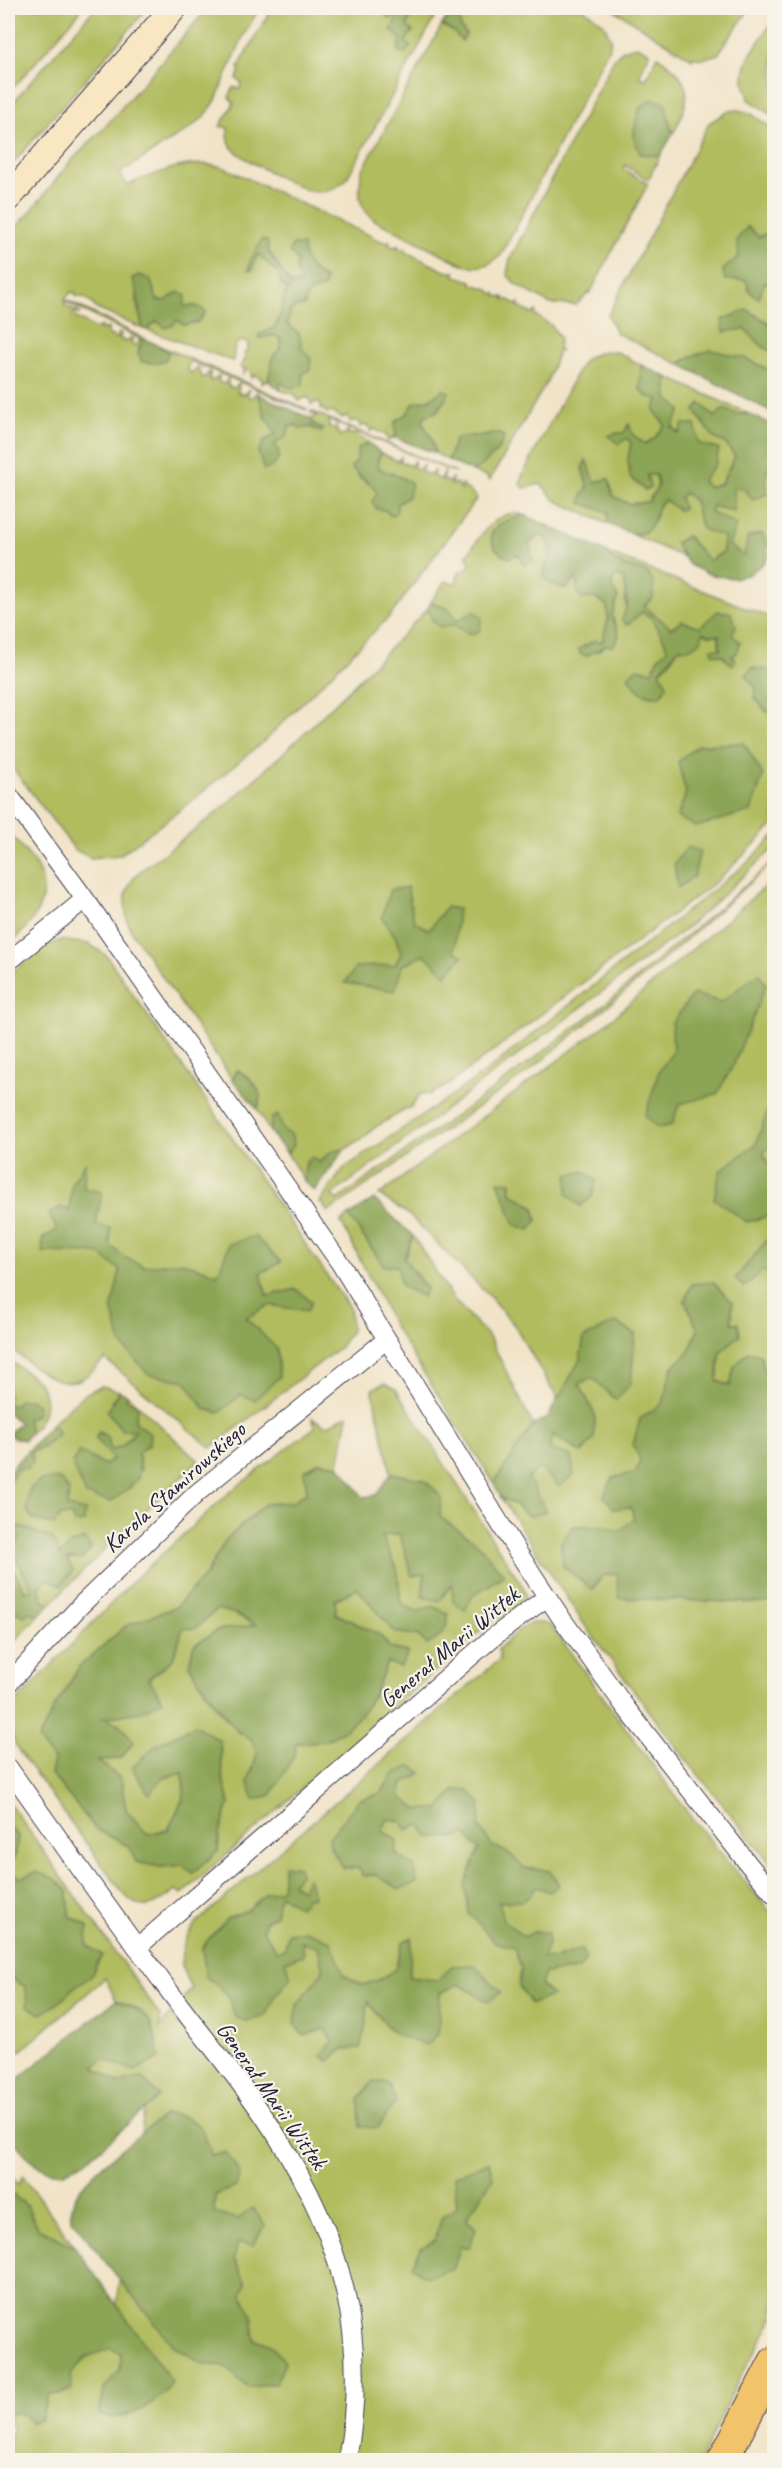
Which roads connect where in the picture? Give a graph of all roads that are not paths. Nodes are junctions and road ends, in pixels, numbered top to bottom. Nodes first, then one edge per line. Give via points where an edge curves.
1 (174, 8) edge
2 (8, 198) edge
3 (8, 794) edge
4 (85, 899) junction
5 (8, 962) edge
6 (386, 1340) junction
7 (547, 1597) junction
8 (8, 1684) edge
9 (8, 1767) edge
10 (774, 1894) edge
11 (138, 1947) junction
12 (774, 2361) edge
13 (347, 2460) edge
14 (723, 2460) edge

1 - 2 main road
3 - 4 street
4 - 5 street
4 - 6 street via 340,1263
6 - 7 street
6 - 8 street, Karola Stamirowskiego via 197,1493 81,1605
7 - 10 street via 626,1708
7 - 11 street, Generał Marii Wittek via 492,1638
9 - 11 street, Generał Marii Wittek
11 - 13 street, Generał Marii Wittek via 274,2131 302,2176 332,2243 345,2286 355,2350 356,2378
12 - 14 highway

